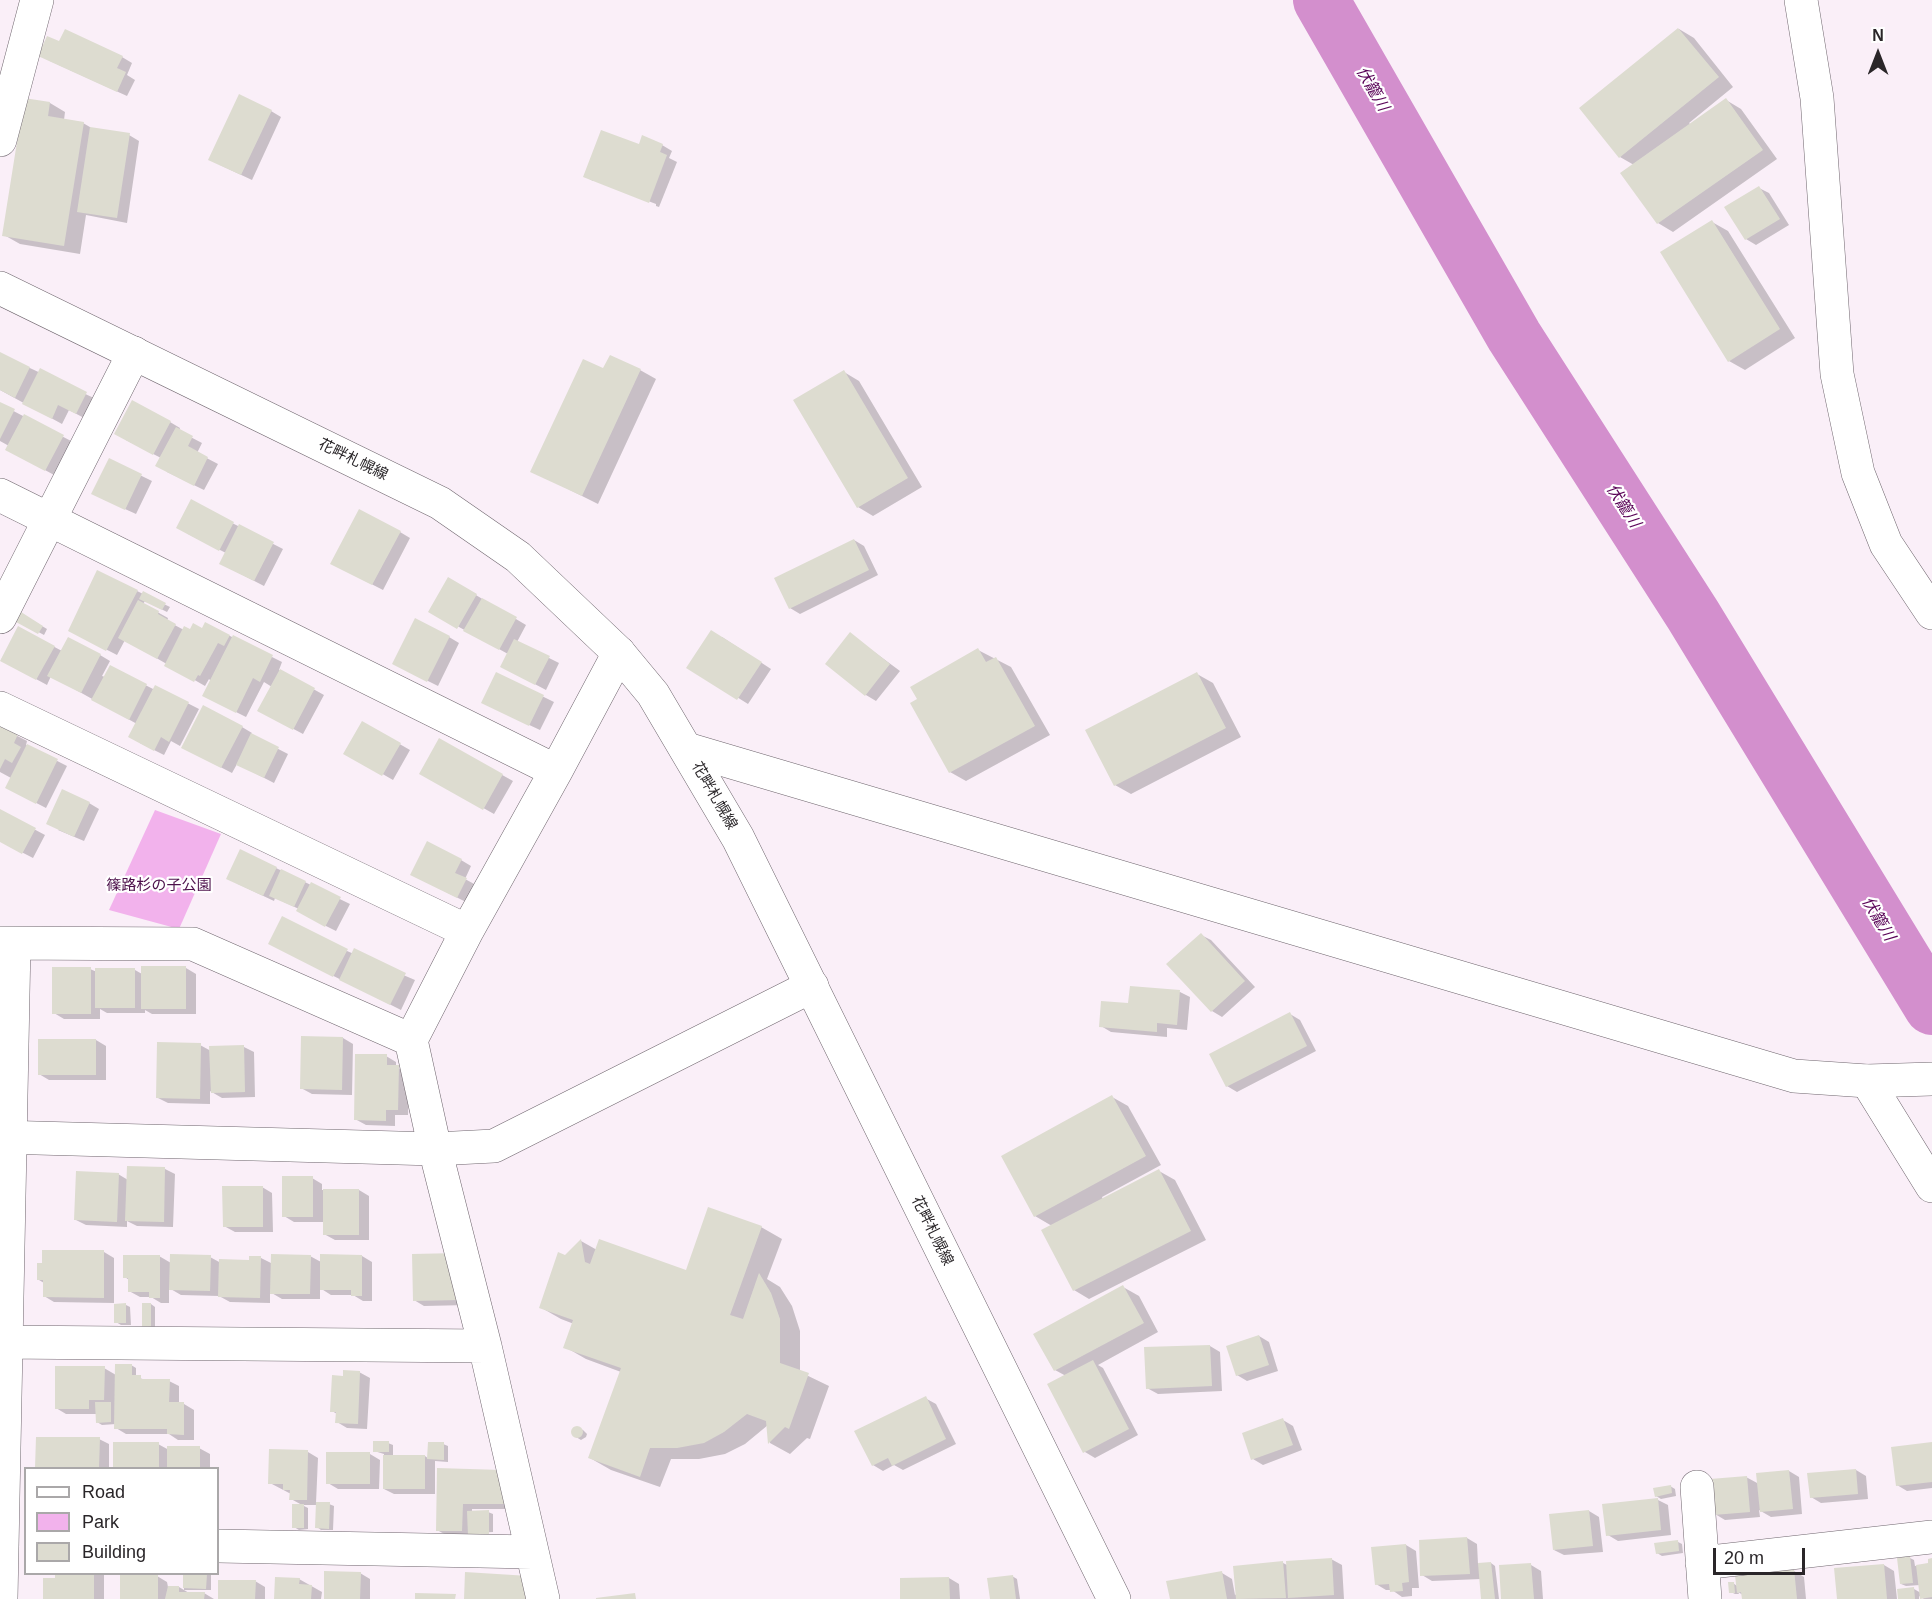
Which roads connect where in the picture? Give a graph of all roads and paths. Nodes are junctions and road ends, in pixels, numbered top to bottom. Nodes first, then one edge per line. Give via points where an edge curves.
1 (37, 0) edge
2 (1801, 0) edge
3 (0, 140) edge
4 (0, 288) edge
5 (134, 353) junction
6 (0, 495) edge
7 (50, 518) junction
8 (1932, 613) edge
9 (0, 617) edge
10 (619, 653) junction
11 (0, 708) edge
12 (687, 749) junction
13 (556, 771) junction
14 (467, 931) junction
15 (7, 944) edge
16 (812, 986) junction
17 (411, 1040) junction
18 (1932, 1079) edge
19 (1877, 1081) junction
20 (5, 1137) edge
21 (435, 1149) junction
22 (1932, 1186) edge
23 (3, 1342) edge
24 (485, 1346) junction
25 (1697, 1487) dead end
26 (1932, 1537) edge
27 (9, 1541) edge
28 (219, 1545) edge
29 (532, 1552) junction
30 (1702, 1563) junction
31 (1, 1599) edge
32 (543, 1599) edge
33 (1114, 1599) edge
34 (1705, 1599) edge

1 - 3 street
2 - 8 street via 1817,98 1837,374 1858,473 1886,544
4 - 5 street, 花畔札幌線
5 - 7 street
5 - 10 street, 花畔札幌線 via 440,503 519,557
6 - 7 street
7 - 9 street
7 - 13 street
10 - 12 street, 花畔札幌線 via 652,694
10 - 13 street
11 - 14 street
12 - 16 street, 花畔札幌線 via 738,838
12 - 19 street via 1794,1076
13 - 14 street
14 - 17 street
15 - 17 street via 193,944
15 - 20 street
16 - 21 street via 494,1146
16 - 33 street, 花畔札幌線
17 - 21 street
18 - 19 street
19 - 22 street
20 - 21 street
20 - 23 street
21 - 24 street
23 - 24 street
23 - 27 street
24 - 29 street
25 - 30 street
26 - 30 street
27 - 31 street
28 - 29 street
29 - 32 street
30 - 34 street

